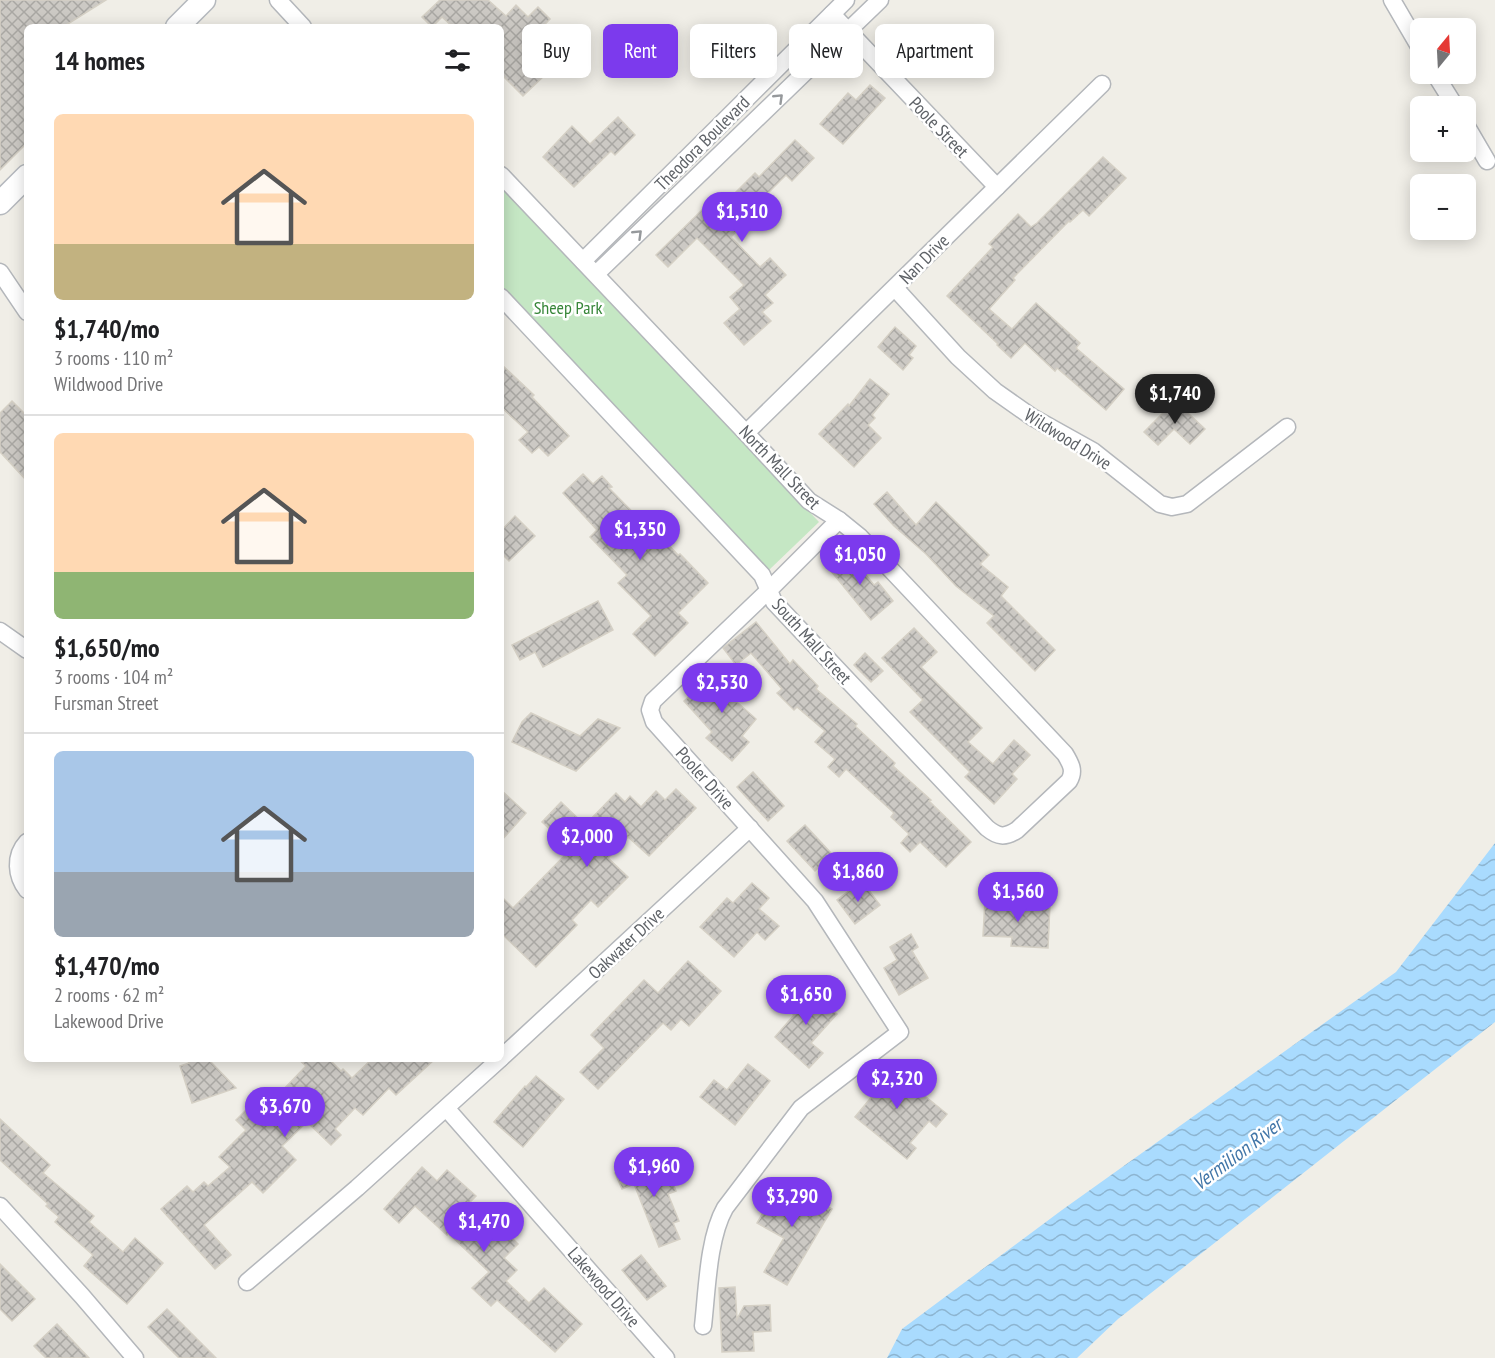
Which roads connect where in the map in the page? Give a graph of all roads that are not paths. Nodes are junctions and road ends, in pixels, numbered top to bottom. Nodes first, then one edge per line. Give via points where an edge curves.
1 (204, 0) edge
2 (278, 0) edge
3 (846, 0) edge
4 (880, 0) edge
5 (1392, 0) edge
6 (832, 14) junction
7 (180, 24) edge
8 (300, 24) edge
9 (841, 24) edge
10 (855, 24) edge
11 (1410, 31) edge
12 (863, 47) edge
13 (799, 78) edge
14 (1102, 84) dead end
15 (1476, 142) edge
16 (1487, 161) dead end
17 (504, 178) edge
18 (24, 179) edge
19 (997, 188) junction
20 (0, 202) edge
21 (584, 261) junction
22 (0, 272) edge
23 (596, 274) junction
24 (895, 288) junction
25 (504, 300) edge
26 (24, 308) edge
27 (1287, 427) dead end
28 (746, 433) junction
29 (840, 520) junction
30 (768, 591) junction
31 (0, 631) edge
32 (24, 648) edge
33 (1040, 808) joint
34 (750, 828) junction
35 (24, 846) edge
36 (24, 886) edge
37 (504, 1056) edge
38 (498, 1062) edge
39 (447, 1109) junction
40 (0, 1206) edge
41 (248, 1282) dead end
42 (703, 1326) dead end
43 (135, 1358) edge
44 (666, 1358) edge

1 - 7 main road
2 - 8 street
3 - 6 street, Theodora Boulevard
4 - 10 street, Theodora Boulevard
5 - 11 street
6 - 9 street, Poole Street
6 - 21 street, Theodora Boulevard
12 - 19 street, Poole Street
23 -> 13 street, Theodora Boulevard
14 - 19 street, Nan Drive
15 - 16 street
17 - 21 street, North Mall Street
18 - 20 main road
19 - 24 street, Nan Drive
21 - 23 street, North Mall Street
22 - 26 street
23 - 28 street, North Mall Street
24 - 27 street, Wildwood Drive via 995,391 1093,451 1160,504 1187,504
24 - 28 street, Nan Drive
25 - 30 street, South Mall Street via 762,575
28 - 29 street, North Mall Street via 808,501
29 - 30 street, Pooler Drive
29 - 33 street, North Mall Street via 876,553 1065,754 1073,769 1072,776
30 - 33 street, South Mall Street via 774,602 993,833 1009,835
30 - 34 street, Pooler Drive via 653,701 650,710 654,722
31 - 32 street
34 - 37 street, Oakwater Drive
34 - 42 street, Pooler Drive via 815,901 900,1032 801,1108 725,1208 716,1226
35 - 36 street via 18,868
38 - 39 street, Oakwater Drive
39 - 41 street, Oakwater Drive
39 - 44 street, Lakewood Drive
40 - 43 street

